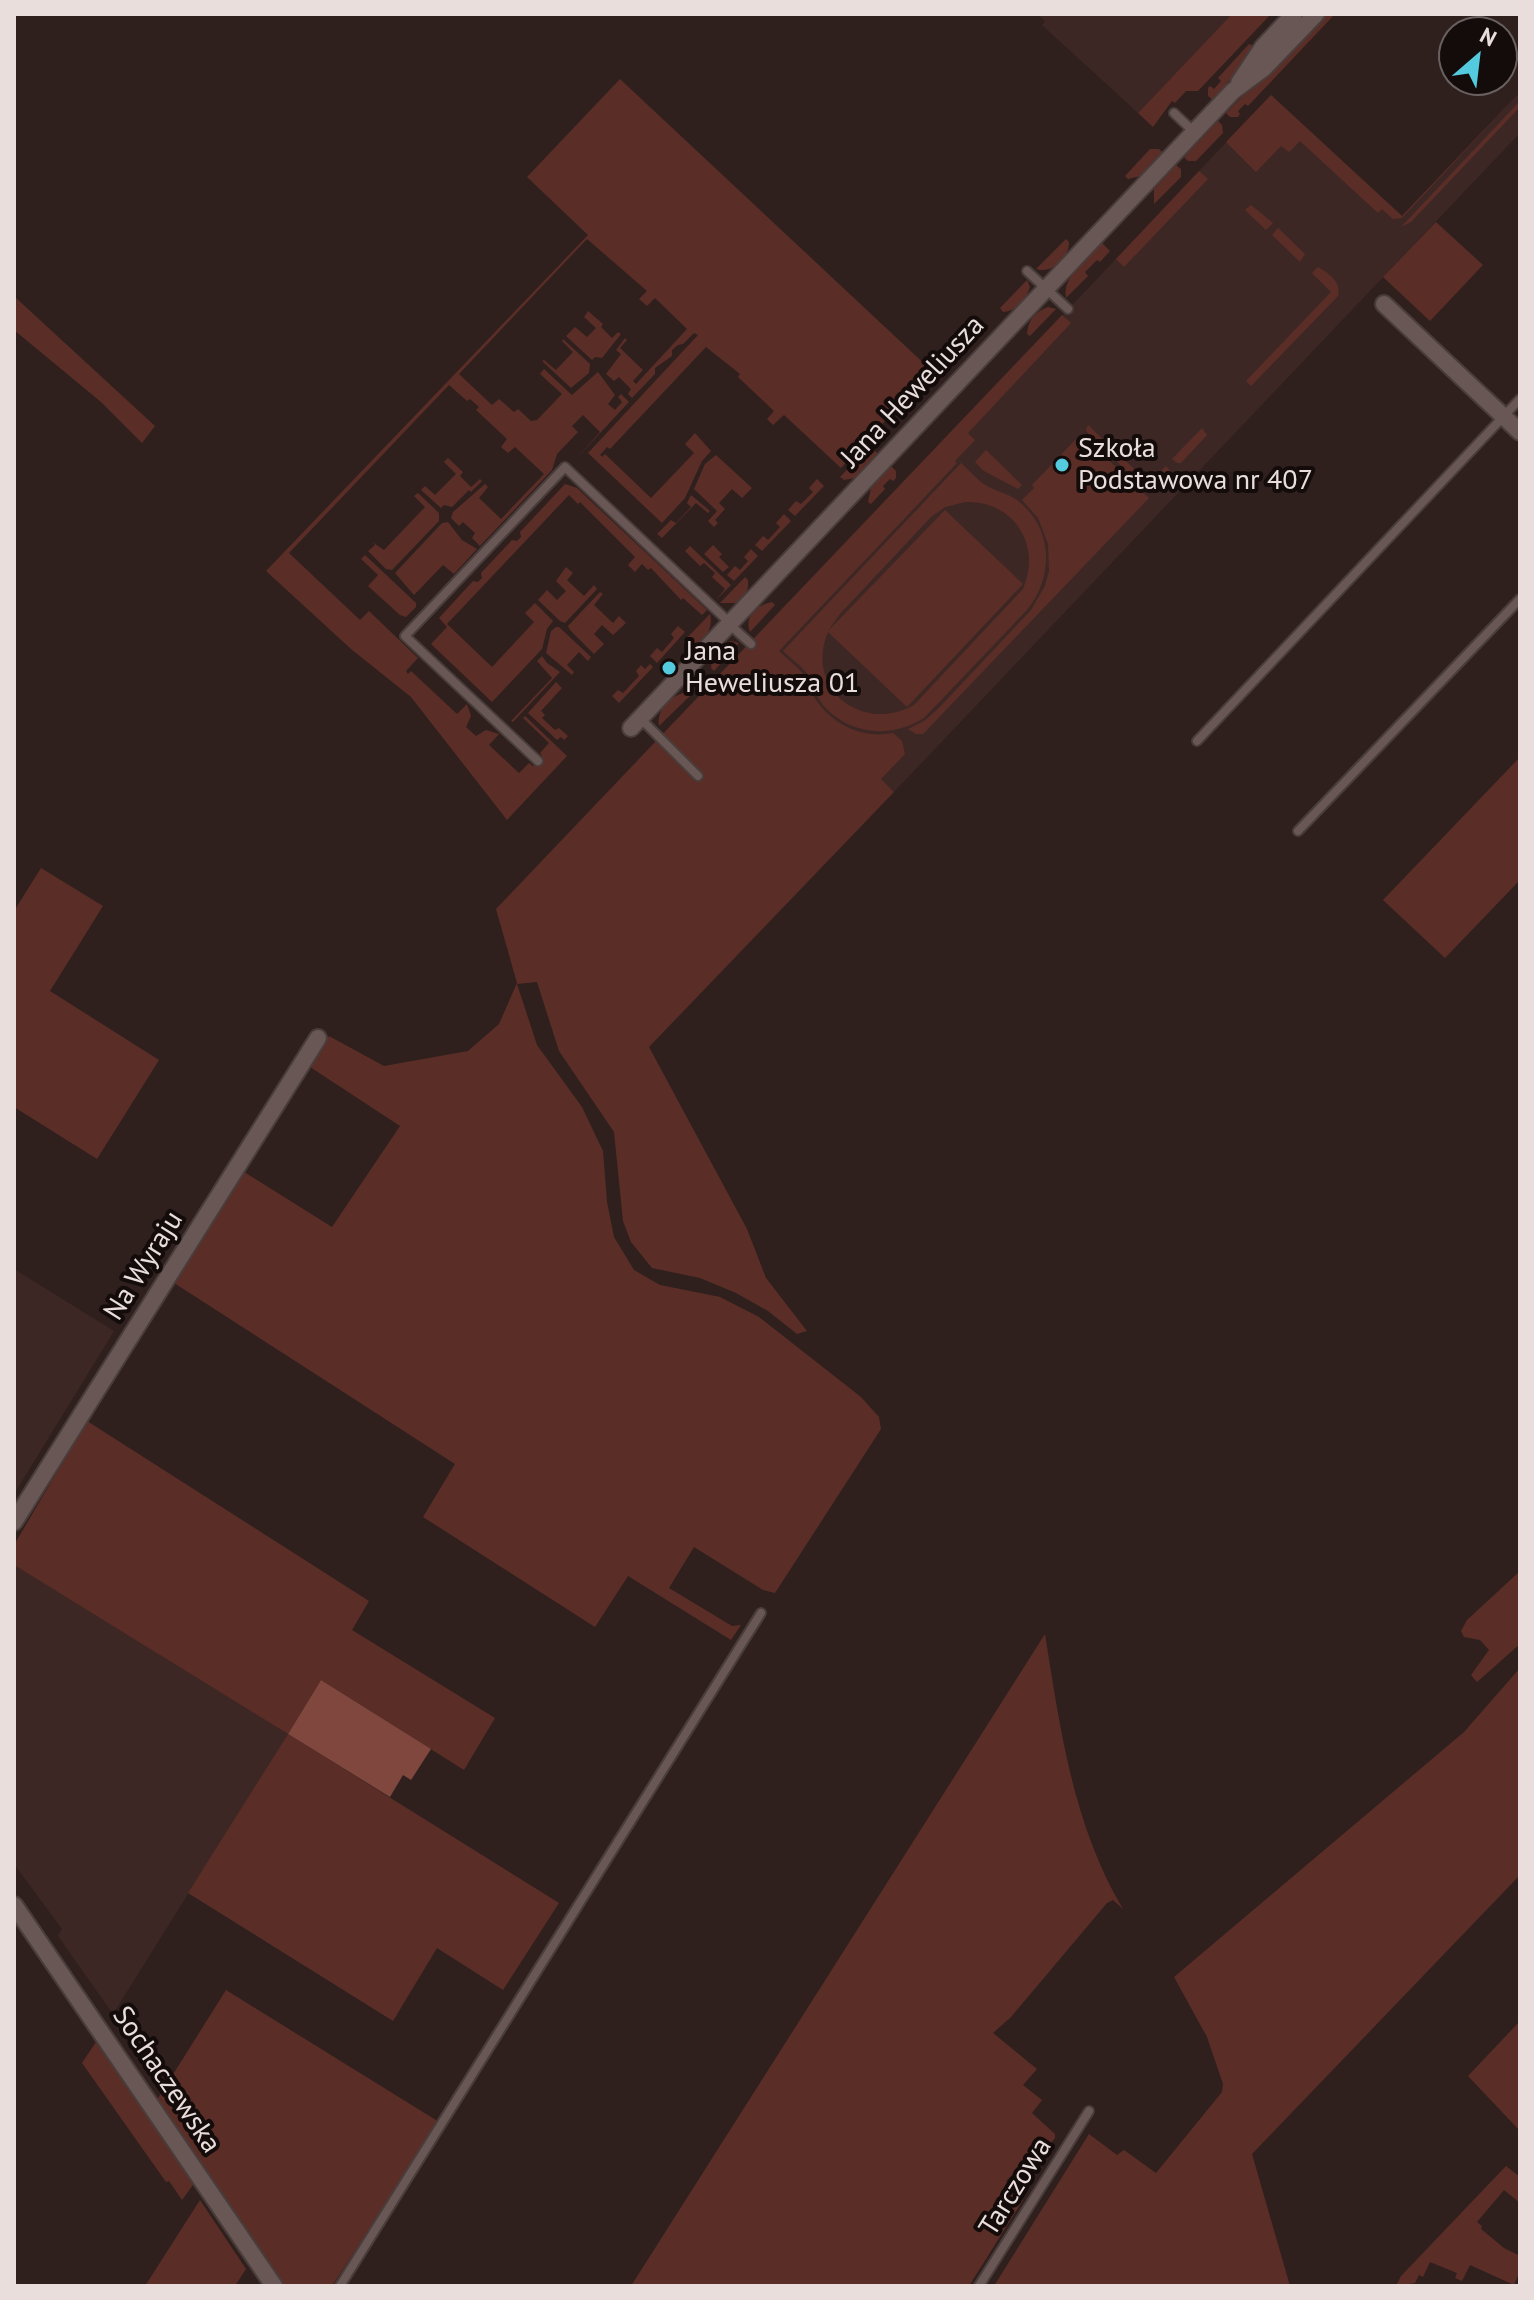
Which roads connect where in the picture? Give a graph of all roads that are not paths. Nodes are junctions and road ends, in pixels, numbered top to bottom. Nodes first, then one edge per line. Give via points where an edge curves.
1 (1294, 14) edge
2 (1316, 14) edge
3 (1233, 91) junction
4 (1174, 113) dead end
5 (1195, 132) junction
6 (1027, 271) dead end
7 (1046, 289) junction
8 (1384, 304) dead end
9 (1068, 309) dead end
10 (1520, 399) edge
11 (1503, 417) junction
12 (1520, 432) edge
13 (1520, 599) edge
14 (730, 623) junction
15 (751, 644) dead end
16 (636, 723) joint
17 (1197, 741) dead end
18 (538, 761) dead end
19 (698, 776) dead end
20 (1298, 831) dead end
21 (318, 1038) dead end
22 (14, 1522) edge
23 (761, 1613) dead end
24 (14, 1905) edge
25 (1089, 2111) dead end
26 (274, 2286) edge
27 (340, 2286) edge
28 (979, 2286) edge

1 - 3 street, Jana Heweliusza
2 - 3 street, Jana Heweliusza via 1264,68
3 - 5 street, Jana Heweliusza
4 - 5 lane
5 - 7 street, Jana Heweliusza
6 - 7 lane
7 - 9 lane
7 - 14 street, Jana Heweliusza
8 - 11 street
10 - 11 lane
11 - 12 street
11 - 17 lane
13 - 20 lane
14 - 15 lane
14 - 16 street, Jana Heweliusza
14 - 18 lane via 565,467 405,636
16 - 19 lane
21 - 22 street, Na Wyraju
23 - 27 lane
24 - 26 street, Sochaczewska
25 - 28 lane, Tarczowa

